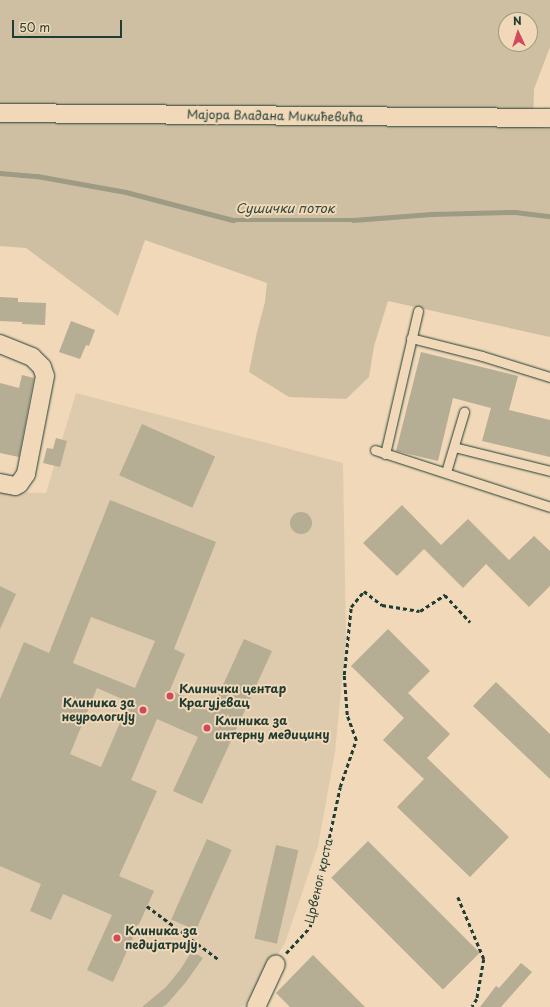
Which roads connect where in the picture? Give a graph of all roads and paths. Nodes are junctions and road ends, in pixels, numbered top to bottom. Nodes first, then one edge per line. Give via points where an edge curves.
1 (0, 113) edge
2 (550, 118) edge
3 (418, 311) dead end
4 (411, 338) junction
5 (0, 344) edge
6 (550, 377) edge
7 (464, 412) dead end
8 (454, 447) junction
9 (375, 450) dead end
10 (385, 454) junction
11 (550, 471) edge
12 (446, 472) junction
13 (0, 483) edge
14 (550, 507) edge
15 (470, 622) dead end
16 (458, 897) dead end
17 (147, 906) dead end
18 (218, 959) dead end
19 (276, 964) joint
20 (256, 1007) edge
21 (472, 1007) edge

1 - 2 street, Мајора Владана Микићевића
3 - 4 lane
4 - 6 lane
4 - 10 lane
5 - 13 street via 32,357 42,367 45,376 26,474 20,484 15,486
7 - 8 lane
8 - 11 lane
8 - 12 lane
9 - 10 lane
10 - 12 lane
12 - 14 lane
15 - 19 path, Црвеног крста via 445,595 420,610 382,605 364,591 351,606 344,675 347,715 356,740 340,786 310,928
16 - 21 path via 484,959 477,999
17 - 18 path
19 - 20 street

